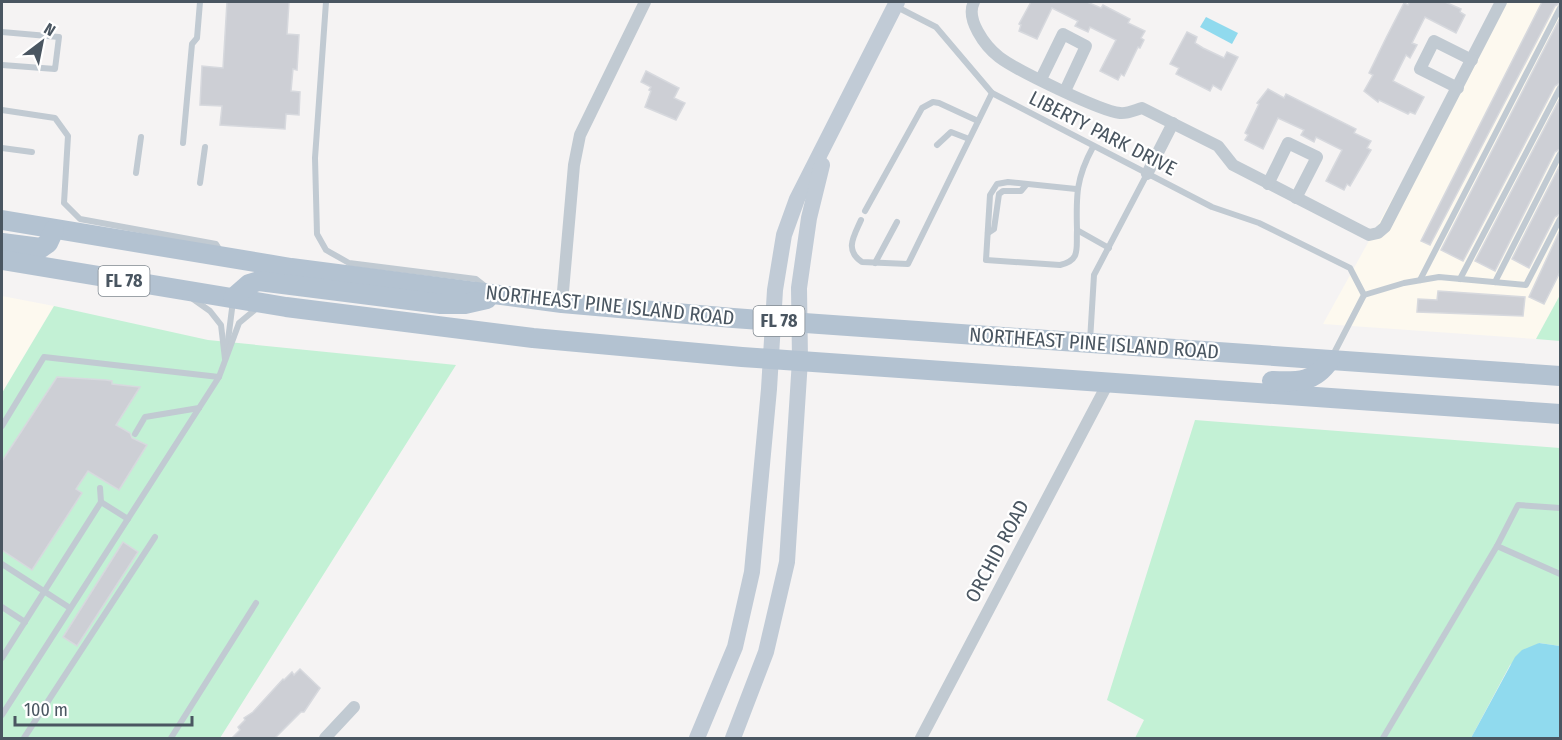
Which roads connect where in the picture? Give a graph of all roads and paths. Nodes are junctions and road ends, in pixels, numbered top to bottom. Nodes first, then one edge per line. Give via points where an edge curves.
1 (200, 2) edge
2 (326, 2) edge
3 (645, 2) edge
4 (974, 2) edge
5 (1502, 2) edge
6 (893, 3) edge
7 (1560, 8) edge
8 (2, 32) edge
9 (1473, 60) junction
10 (2, 65) edge
11 (1041, 79) junction
12 (1560, 87) edge
13 (1458, 88) junction
14 (1065, 91) junction
15 (992, 93) junction
16 (2, 111) edge
17 (978, 121) junction
18 (1173, 123) junction
19 (141, 137) dead end
20 (969, 138) junction
21 (828, 140) junction
22 (183, 144) dead end
23 (937, 145) dead end
24 (205, 147) dead end
25 (1093, 147) junction
26 (2, 148) edge
27 (32, 152) dead end
28 (1560, 154) edge
29 (136, 173) dead end
30 (1147, 174) junction
31 (200, 183) dead end
32 (1268, 184) junction
33 (1076, 189) junction
34 (1296, 198) junction
35 (866, 211) dead end
36 (1560, 219) edge
37 (2, 220) edge
38 (861, 220) dead end
39 (897, 222) dead end
40 (54, 230) junction
41 (1077, 230) junction
42 (2, 243) edge
43 (1109, 248) junction
44 (224, 258) junction
45 (2, 260) edge
46 (875, 263) junction
47 (1460, 279) junction
48 (1420, 280) junction
49 (1495, 282) junction
50 (183, 291) junction
51 (498, 294) junction
52 (1364, 295) junction
53 (233, 298) junction
54 (266, 303) junction
55 (562, 303) junction
56 (774, 321) junction
57 (800, 322) junction
58 (1090, 343) junction
59 (771, 358) junction
60 (226, 360) junction
61 (800, 360) junction
62 (1330, 360) junction
63 (1022, 376) junction
64 (1560, 376) edge
65 (219, 377) junction
66 (1108, 383) junction
67 (199, 408) junction
68 (1560, 414) edge
69 (2, 426) edge
70 (135, 434) dead end
71 (100, 488) dead end
72 (101, 502) junction
73 (1560, 508) edge
74 (128, 519) junction
75 (155, 537) dead end
76 (1497, 546) junction
77 (2, 564) edge
78 (1560, 574) edge
79 (44, 592) junction
80 (256, 603) dead end
81 (2, 607) edge
82 (70, 608) junction
83 (25, 622) junction
84 (2, 657) edge
85 (354, 707) dead end
86 (2, 715) edge
87 (24, 738) edge
88 (171, 738) edge
89 (325, 738) edge
90 (697, 738) edge
91 (733, 738) edge
92 (921, 738) edge
93 (1383, 738) edge

1 - 22 lane
2 - 51 lane via 314,194 317,234 326,250 349,262 476,279
3 - 55 street via 578,142
4 - 11 street via 971,16 975,27 998,56
5 - 9 street
6 - 15 lane, LIBERTY PARK DRIVE via 936,27
6 - 21 street
7 - 48 lane
8 - 10 lane via 59,38 55,69
9 - 13 street
9 - 13 street via 1434,41 1420,69
11 - 14 street
11 - 14 street via 1063,34 1086,46
12 - 47 lane
13 - 34 street via 1378,233 1369,235
14 - 18 street via 1099,108 1122,114 1142,108
15 - 17 lane
15 - 25 lane, LIBERTY PARK DRIVE
16 - 44 lane via 56,119 68,136 64,203 80,219 216,244
17 - 20 lane
17 - 35 lane via 939,103 922,108
18 - 30 street
18 - 32 street via 1218,146 1233,165
19 - 29 lane
20 - 23 lane via 951,132
20 - 46 lane via 908,264
21 - 56 street via 793,208 784,235
21 - 57 street via 807,230 799,288
24 - 31 lane
25 - 30 lane, LIBERTY PARK DRIVE
25 - 33 lane
26 - 27 lane
28 - 49 lane
30 - 43 lane
30 - 52 lane, LIBERTY PARK DRIVE via 1350,268
32 - 34 street
32 - 34 street via 1288,143 1317,157
33 - 41 lane
33 - 41 lane via 1026,185 1021,191 999,194 994,229 988,233 986,260 1060,265 1071,262 1076,255
36 - 49 lane via 1526,285
37 - 40 main road, NORTHEAST PINE ISLAND ROAD / FL 78
38 - 46 lane via 850,244 852,254 862,262
39 - 46 lane
40 - 42 main road via 41,248
40 - 44 main road, NORTHEAST PINE ISLAND ROAD / FL 78
41 - 43 lane
43 - 58 lane via 1094,275
44 - 51 main road, NORTHEAST PINE ISLAND ROAD / FL 78
45 - 50 main road, NORTHEAST PINE ISLAND ROAD / FL 78
47 - 48 lane
47 - 49 lane
48 - 52 lane
50 - 53 main road, NORTHEAST PINE ISLAND ROAD / FL 78
50 - 60 lane via 210,311 221,325
51 - 53 main road via 465,304 441,304 259,281
51 - 55 main road, NORTHEAST PINE ISLAND ROAD / FL 78
52 - 62 lane
53 - 54 main road, NORTHEAST PINE ISLAND ROAD / FL 78
53 - 60 lane
54 - 59 main road, NORTHEAST PINE ISLAND ROAD / FL 78 via 522,336
54 - 60 lane via 239,323
55 - 56 main road, NORTHEAST PINE ISLAND ROAD / FL 78
56 - 57 main road, NORTHEAST PINE ISLAND ROAD / FL 78
56 - 59 street
57 - 58 main road, NORTHEAST PINE ISLAND ROAD / FL 78
57 - 61 street
58 - 62 main road, NORTHEAST PINE ISLAND ROAD / FL 78
59 - 61 main road, NORTHEAST PINE ISLAND ROAD / FL 78
59 - 90 street via 752,572 735,647
60 - 65 lane
61 - 63 main road, NORTHEAST PINE ISLAND ROAD / FL 78
61 - 91 street via 784,579 766,652
62 - 63 main road, NORTHEAST PINE ISLAND ROAD via 1310,381 1297,382 1062,368
62 - 64 main road, NORTHEAST PINE ISLAND ROAD / FL 78
63 - 66 main road, NORTHEAST PINE ISLAND ROAD / FL 78
65 - 67 lane
65 - 69 lane via 44,357
66 - 68 main road, NORTHEAST PINE ISLAND ROAD / FL 78
66 - 92 street, ORCHID ROAD
67 - 70 lane via 145,417
67 - 74 lane
71 - 72 lane
72 - 74 lane
72 - 79 lane
73 - 76 lane via 1518,505
74 - 82 lane
75 - 87 lane
76 - 78 lane
76 - 93 lane
77 - 79 lane
79 - 82 lane
79 - 83 lane
80 - 88 lane
81 - 83 lane
82 - 86 lane
83 - 84 lane
85 - 89 street

